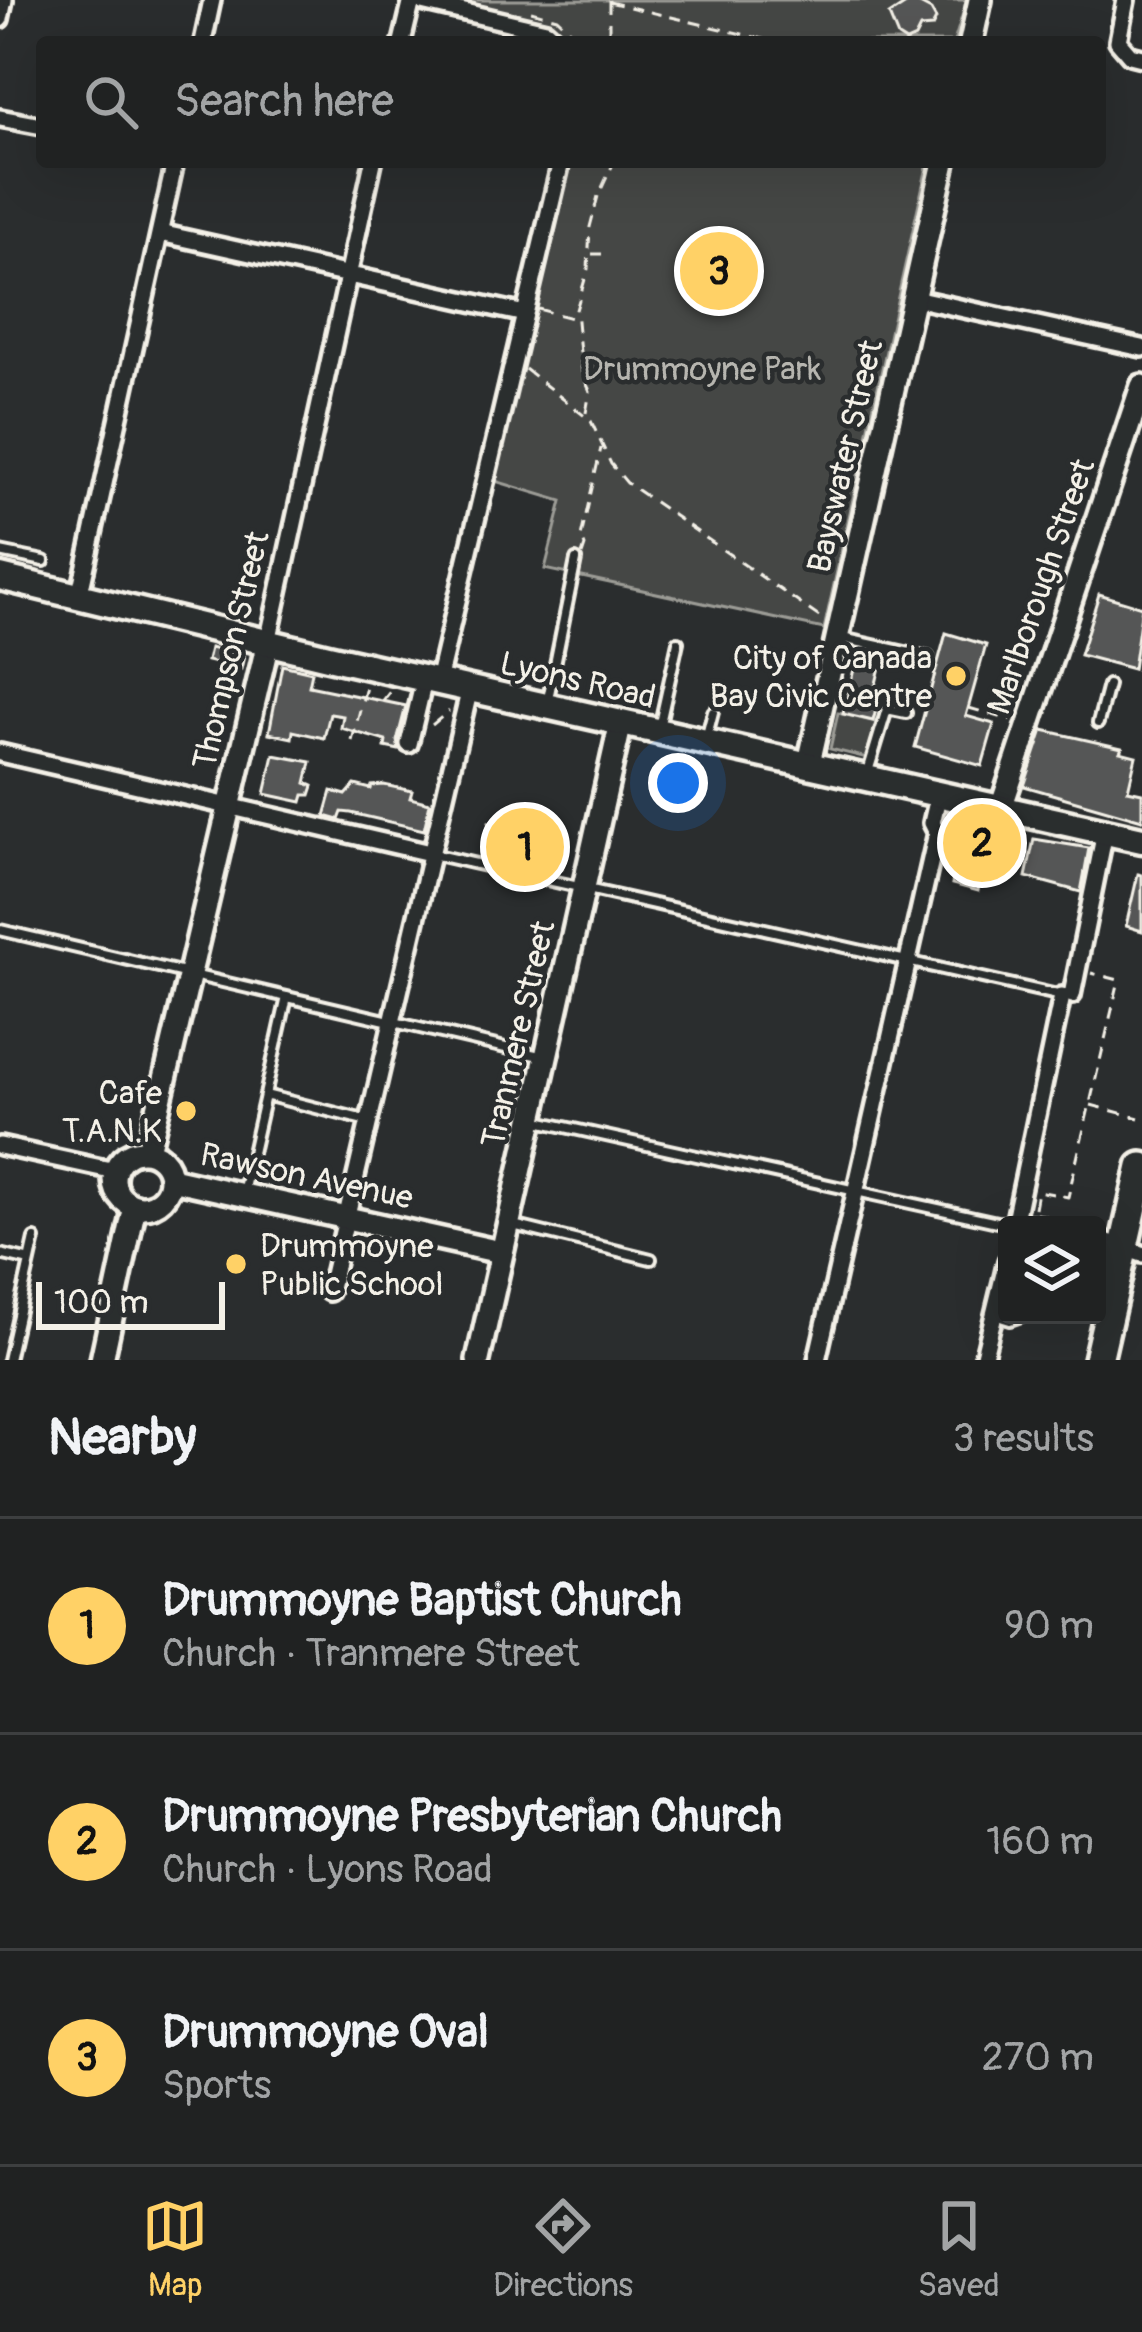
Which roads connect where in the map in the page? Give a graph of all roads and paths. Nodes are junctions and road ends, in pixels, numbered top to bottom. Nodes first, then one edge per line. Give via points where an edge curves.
1 (4, 0) edge
2 (212, 0) edge
3 (412, 0) edge
4 (980, 0) edge
5 (1126, 0) edge
6 (609, 1) edge
7 (0, 19) edge
8 (203, 36) edge
9 (403, 36) edge
10 (551, 36) edge
11 (609, 36) edge
12 (751, 36) edge
13 (972, 36) edge
14 (1142, 58) edge
15 (0, 118) edge
16 (36, 125) edge
17 (174, 168) edge
18 (372, 168) edge
19 (560, 168) edge
20 (611, 168) edge
21 (943, 168) edge
22 (589, 195) dead end
23 (598, 196) junction
24 (160, 233) junction
25 (590, 254) junction
26 (602, 254) dead end
27 (348, 274) junction
28 (914, 298) junction
29 (526, 310) junction
30 (577, 319) junction
31 (1142, 348) edge
32 (514, 360) junction
33 (1142, 386) edge
34 (585, 415) junction
35 (602, 442) junction
36 (581, 537) junction
37 (0, 552) edge
38 (576, 560) junction
39 (44, 561) dead end
40 (0, 577) edge
41 (79, 597) junction
42 (832, 630) junction
43 (268, 641) junction
44 (678, 642) dead end
45 (928, 657) dead end
46 (367, 682) dead end
47 (1108, 686) dead end
48 (393, 687) dead end
49 (429, 687) junction
50 (463, 697) junction
51 (382, 702) dead end
52 (546, 706) junction
53 (969, 708) dead end
54 (713, 712) dead end
55 (906, 713) dead end
56 (1010, 720) dead end
57 (621, 722) junction
58 (1099, 724) dead end
59 (432, 725) dead end
60 (658, 731) junction
61 (352, 741) dead end
62 (706, 742) junction
63 (409, 745) dead end
64 (0, 753) edge
65 (809, 764) junction
66 (867, 777) junction
67 (939, 793) junction
68 (229, 806) junction
69 (1000, 808) junction
70 (1106, 832) junction
71 (1142, 840) edge
72 (430, 853) junction
73 (585, 888) junction
74 (0, 930) edge
75 (906, 962) junction
76 (1088, 972) dead end
77 (188, 975) junction
78 (1067, 995) junction
79 (287, 997) junction
80 (392, 1022) junction
81 (545, 1057) junction
82 (265, 1096) junction
83 (1090, 1104) junction
84 (1139, 1118) dead end
85 (368, 1120) junction
86 (531, 1120) junction
87 (0, 1146) edge
88 (148, 1151) junction
89 (1142, 1167) edge
90 (109, 1170) junction
91 (170, 1179) junction
92 (855, 1191) junction
93 (242, 1195) junction
94 (135, 1206) junction
95 (1035, 1208) dead end
96 (1017, 1216) edge
97 (346, 1218) junction
98 (998, 1222) edge
99 (507, 1224) junction
100 (35, 1239) dead end
101 (1129, 1243) edge
102 (500, 1252) junction
103 (0, 1254) edge
104 (651, 1258) dead end
105 (30, 1261) junction
106 (329, 1292) dead end
107 (998, 1299) edge
108 (994, 1316) junction
109 (998, 1317) edge
110 (5, 1359) edge
111 (102, 1360) edge
112 (478, 1360) edge
113 (817, 1360) edge
114 (983, 1360) edge
115 (1098, 1360) edge
116 (1112, 1360) edge

1 - 7 street
2 - 8 street
3 - 9 street
3 - 10 street
4 - 13 street
5 - 14 street via 1118,41
6 - 11 path
6 - 12 path
15 - 16 street
17 - 24 street
18 - 27 street, Thompson Street
19 - 29 street
20 - 23 path
21 - 28 street, Bayswater Street
22 - 23 path
23 - 25 path
24 - 27 street
24 - 41 street
25 - 26 path
25 - 30 path
27 - 29 street
27 - 43 street, Thompson Street
28 - 31 street
28 - 42 street, Bayswater Street
29 - 30 path
29 - 32 street
30 - 34 path via 590,392
32 - 34 path
32 - 49 street
33 - 69 street, Marlborough Street via 1053,672
34 - 35 path
35 - 36 path
35 - 42 path via 627,483
36 - 38 path
36 - 38 path via 570,554
37 - 39 lane
38 - 52 lane
40 - 41 main road, Lyons Road
41 - 43 main road, Lyons Road
42 - 45 lane
42 - 65 street, Bayswater Street
43 - 49 main road, Lyons Road
43 - 68 street, Thompson Street
44 - 60 lane
46 - 61 path
47 - 58 lane
48 - 51 path
49 - 50 main road, Lyons Road
49 - 63 street
50 - 52 main road, Lyons Road
50 - 59 path
50 - 72 street
52 - 57 main road, Lyons Road
53 - 56 path
54 - 62 lane
55 - 66 lane via 887,709
57 - 60 main road, Lyons Road
57 - 73 street, Tranmere Street
60 - 62 main road, Lyons Road
62 - 65 main road, Lyons Road
64 - 68 street
65 - 66 main road, Lyons Road
66 - 67 main road, Lyons Road
67 - 69 main road, Lyons Road
67 - 75 street
68 - 72 street
68 - 77 street, Thompson Street
69 - 70 main road, Lyons Road
70 - 71 main road, Lyons Road
70 - 78 street
72 - 73 lane
72 - 80 street
73 - 75 lane
73 - 81 street, Tranmere Street
74 - 77 lane
75 - 78 lane
75 - 92 street
76 - 83 path via 1118,980
77 - 79 lane
77 - 88 street, Thompson Street
78 - 96 street
79 - 80 lane
79 - 82 lane
80 - 81 lane
80 - 85 street
81 - 86 street, Tranmere Street
82 - 85 lane
82 - 93 lane
83 - 84 path
83 - 95 path via 1067,1197 1038,1191
85 - 97 street
86 - 92 lane
86 - 99 street, Tranmere Street
87 - 90 street
88 - 90 street via 131,1152
88 - 91 street via 164,1161
89 - 101 highway
90 - 94 street
91 - 93 street, Rawson Avenue
91 - 94 street via 160,1201
92 - 98 lane
92 - 113 street
93 - 97 street, Rawson Avenue
94 - 111 street
97 - 102 street, Rawson Avenue
97 - 106 street
99 - 102 street, Tranmere Street
99 - 104 lane
100 - 105 lane
101 - 115 highway
101 - 116 highway
102 - 112 street, Tranmere Street
103 - 105 lane
105 - 110 lane
107 - 108 street
108 - 109 lane
108 - 114 street

